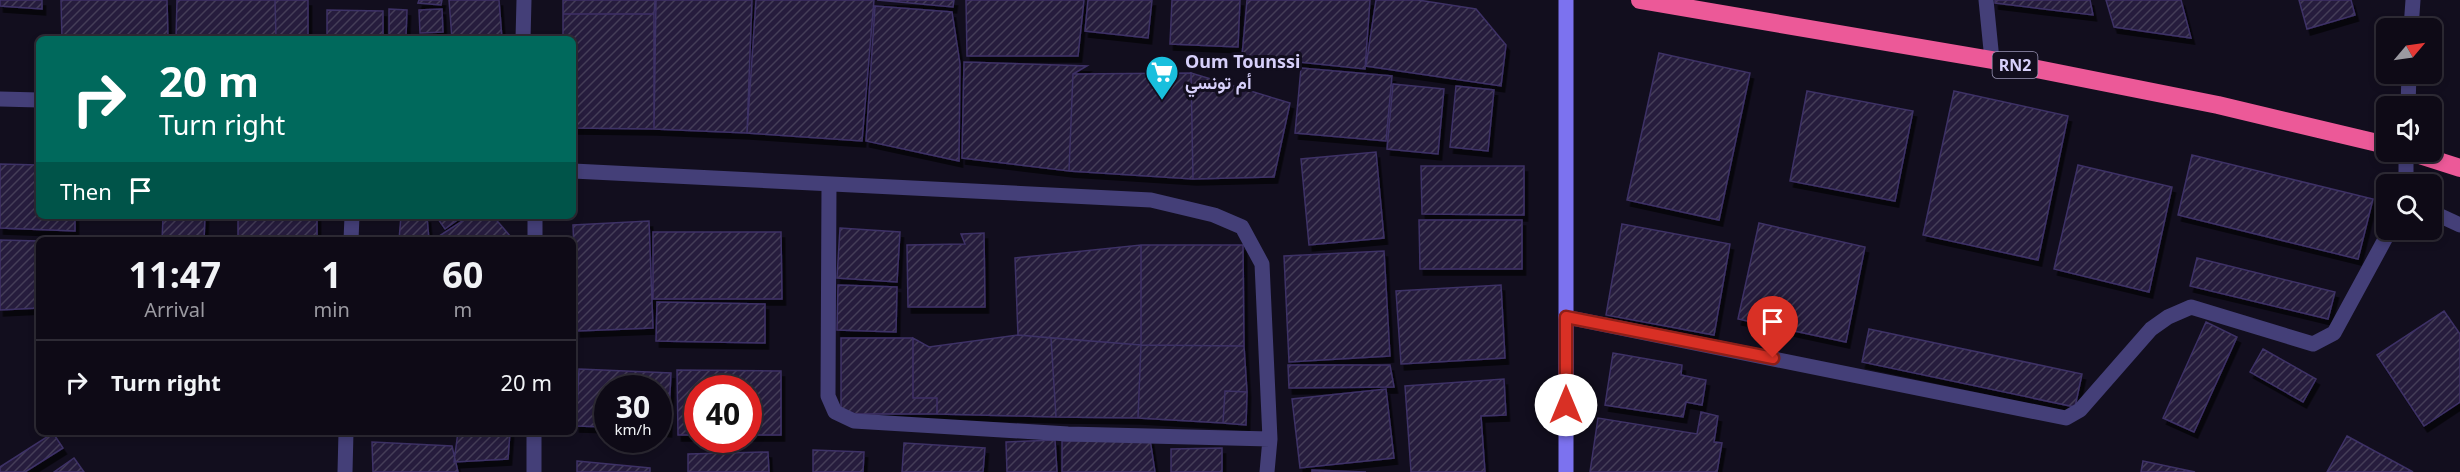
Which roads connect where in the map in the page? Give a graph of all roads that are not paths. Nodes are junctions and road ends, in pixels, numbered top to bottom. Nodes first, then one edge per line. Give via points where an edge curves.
1 (524, 0) edge
2 (1566, 0) edge
3 (1640, 0) edge
4 (1986, 0) edge
5 (2413, 0) edge
6 (2412, 18) edge
7 (523, 36) edge
8 (1992, 60) junction
9 (0, 99) edge
10 (36, 100) edge
11 (2376, 143) edge
12 (2441, 162) edge
13 (2460, 168) edge
14 (576, 171) edge
15 (829, 185) junction
16 (2442, 217) edge
17 (352, 219) edge
18 (535, 219) edge
19 (2460, 225) edge
20 (351, 237) edge
21 (535, 237) edge
22 (2385, 240) edge
23 (1566, 317) junction
24 (346, 435) edge
25 (534, 435) edge
26 (1270, 439) junction
27 (345, 472) edge
28 (534, 472) edge
29 (1267, 472) edge
30 (1566, 472) edge

1 - 7 street
2 - 23 street
3 - 8 highway, RN2
4 - 8 street
5 - 6 street
8 - 11 highway, RN2 via 2218,105
9 - 10 street
12 - 13 highway
14 - 15 street
15 - 26 street via 1151,200 1214,214 1242,227 1262,264
15 - 26 street via 828,396 835,412 866,422 1068,434
16 - 19 street
17 - 20 street
18 - 21 street
22 - 23 street via 2334,333 2313,344 2191,307 2151,329 2080,410 2066,418
23 - 30 street
24 - 27 street
25 - 28 street
26 - 29 street

